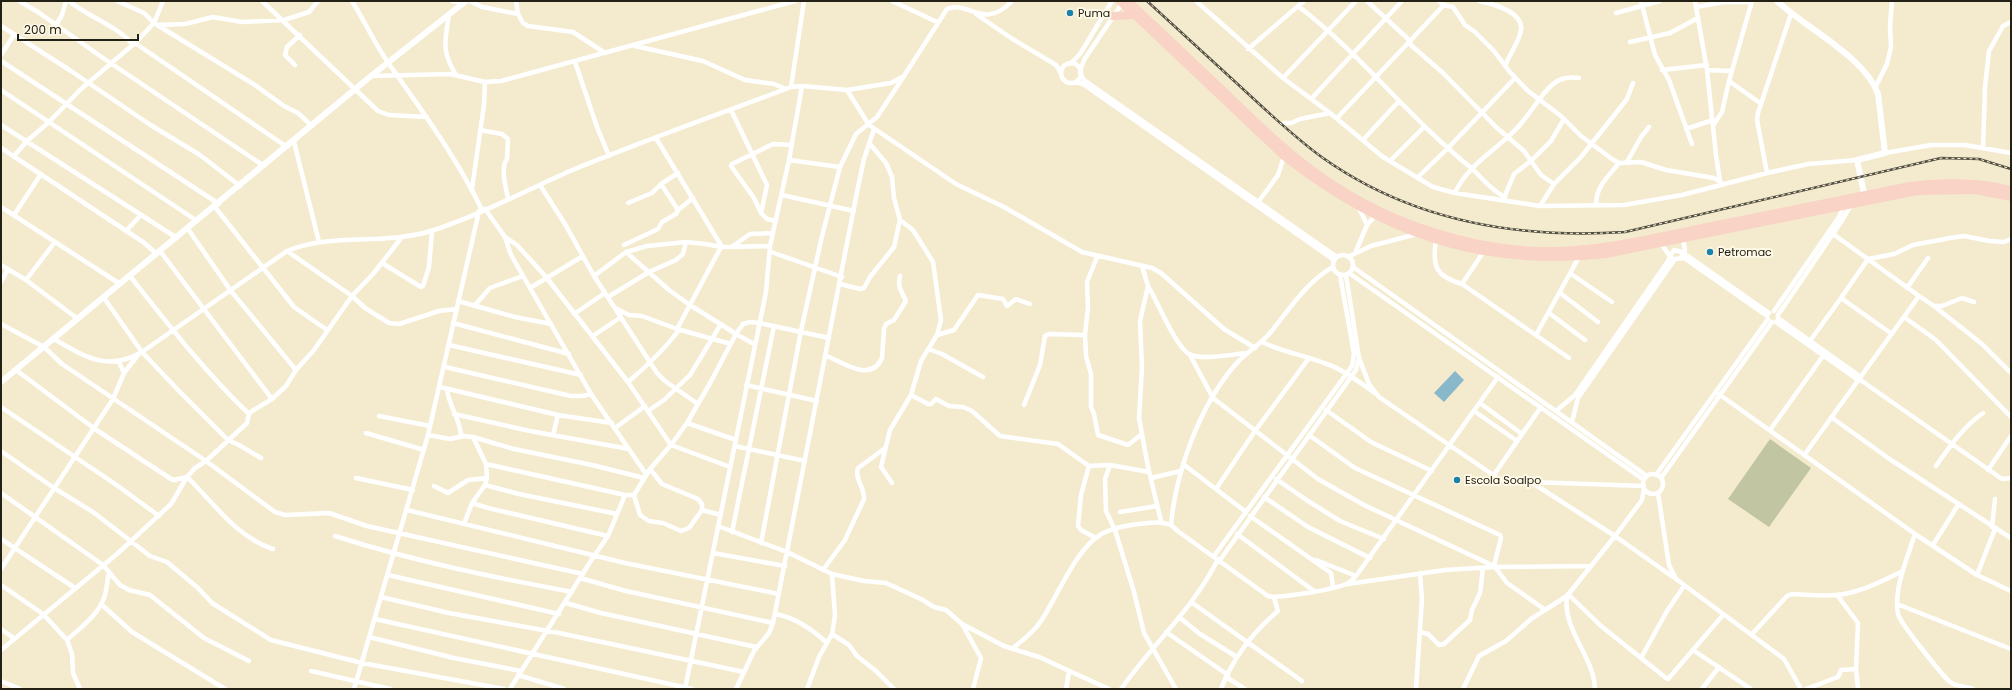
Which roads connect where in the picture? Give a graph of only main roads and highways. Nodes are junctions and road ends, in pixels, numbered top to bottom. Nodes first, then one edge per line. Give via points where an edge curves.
1 (1124, 2) edge
2 (1106, 13) road end
3 (1135, 15) junction
4 (2011, 190) edge
5 (2011, 197) edge
6 (1865, 198) junction

1 - 3 highway
1 - 6 highway via 1264,130 1328,181 1352,196 1402,220 1463,240 1527,250 1599,247
2 - 3 highway via 1115,16
3 - 6 highway via 1284,156 1312,178 1375,216 1417,234 1436,239 1484,251 1524,256 1579,257 1630,251 1847,205
4 - 6 highway via 1992,185 1938,182 1910,186
5 - 6 highway via 1975,190 1936,189

